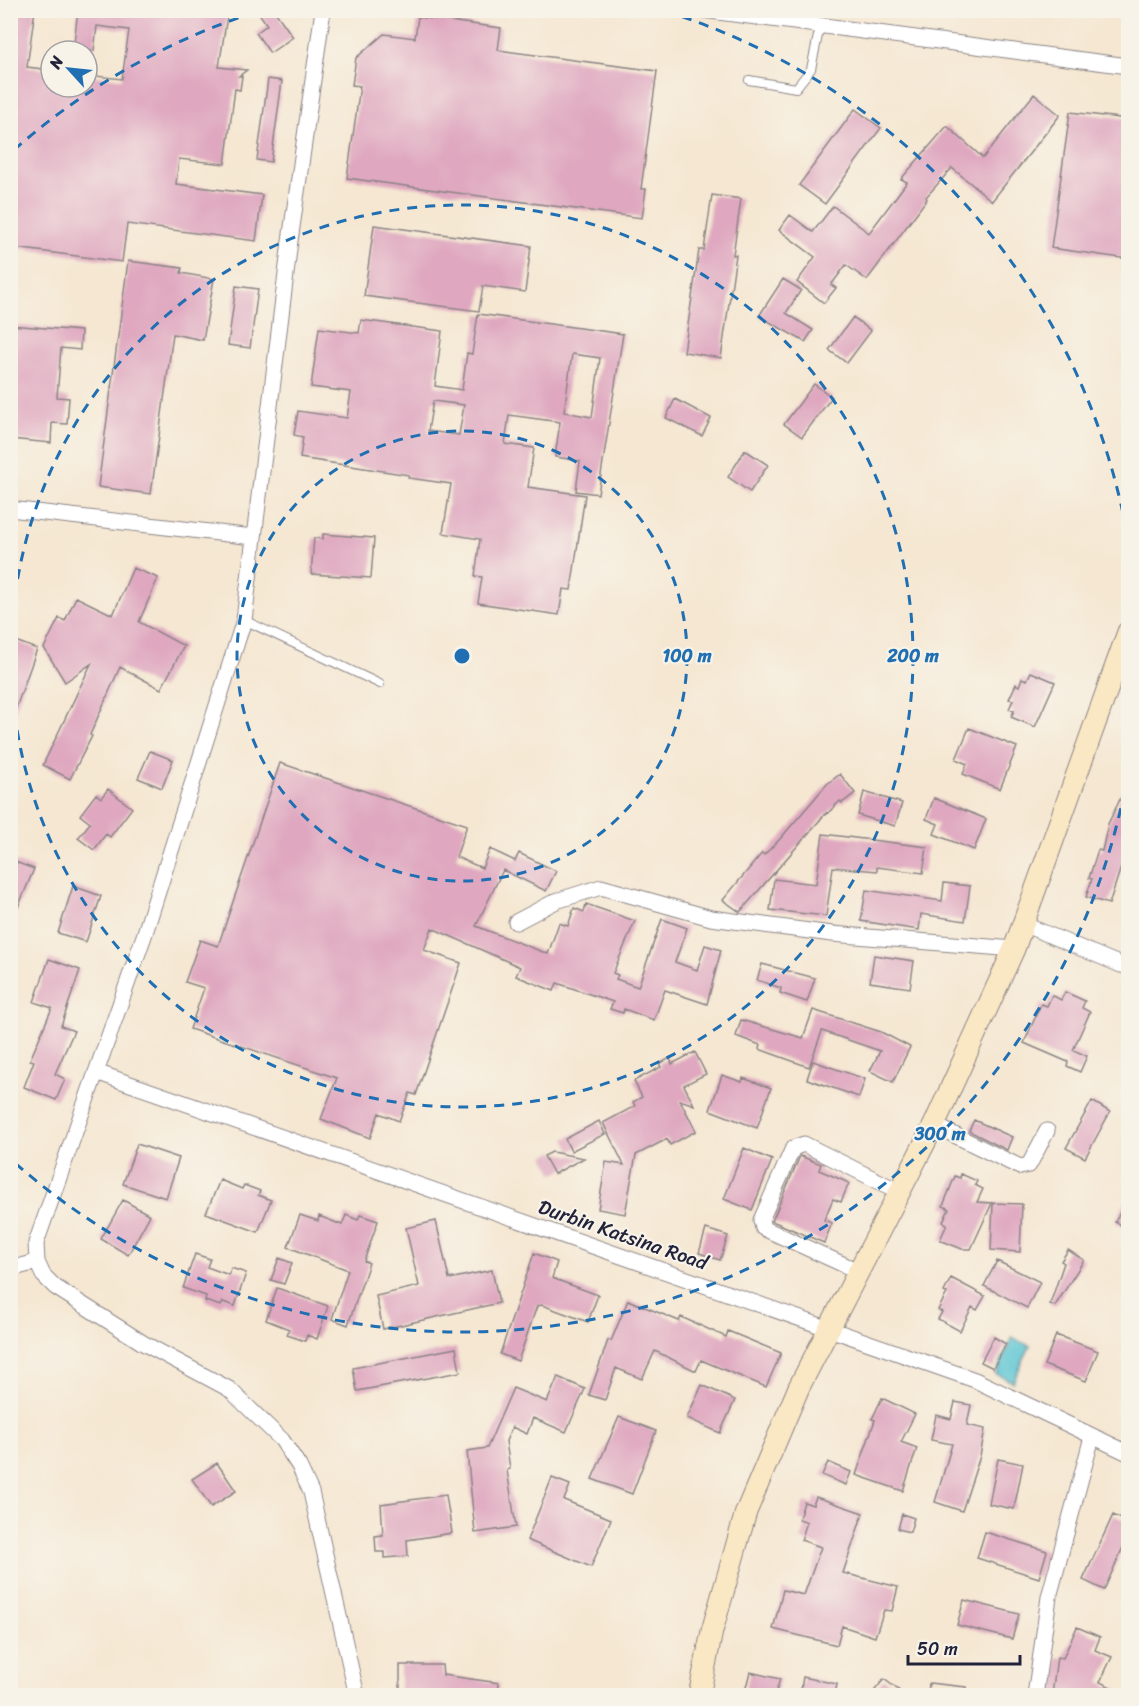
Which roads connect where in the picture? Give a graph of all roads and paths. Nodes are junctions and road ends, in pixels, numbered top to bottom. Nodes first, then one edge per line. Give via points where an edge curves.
1 (322, 10) edge
2 (703, 10) edge
3 (820, 26) junction
4 (1128, 66) edge
5 (749, 80) dead end
6 (10, 509) edge
7 (253, 537) junction
8 (244, 620) junction
9 (1128, 632) edge
10 (380, 684) dead end
11 (516, 922) dead end
12 (1023, 924) junction
13 (1014, 949) junction
14 (1128, 966) edge
15 (96, 1072) junction
16 (934, 1125) junction
17 (1047, 1131) dead end
18 (900, 1192) junction
19 (37, 1262) junction
20 (10, 1269) edge
21 (860, 1272) junction
22 (831, 1330) junction
23 (1092, 1437) junction
24 (1128, 1453) edge
25 (357, 1695) edge
26 (699, 1695) edge
27 (1035, 1695) edge

1 - 7 street
2 - 3 street
3 - 4 street
3 - 5 lane via 811,69 796,88
6 - 7 street
7 - 8 street
8 - 10 lane
8 - 15 street via 144,936
9 - 12 street
11 - 13 street via 556,901 601,887 711,918 832,934
12 - 13 street
12 - 14 street
13 - 16 street
15 - 19 street via 36,1243
15 - 22 street, Durbin Katsina Road
16 - 17 street via 1020,1167 1029,1165
16 - 18 street
18 - 21 street
18 - 21 street via 804,1144 793,1148 761,1220 763,1228
19 - 20 street
19 - 25 street via 43,1275 56,1287 142,1343 229,1389 282,1440 300,1466 311,1492
21 - 22 street
22 - 23 street, Durbin Katsina Road via 975,1380
22 - 26 street via 799,1388 746,1512 712,1631
23 - 24 street, Durbin Katsina Road
23 - 27 street via 1049,1597

